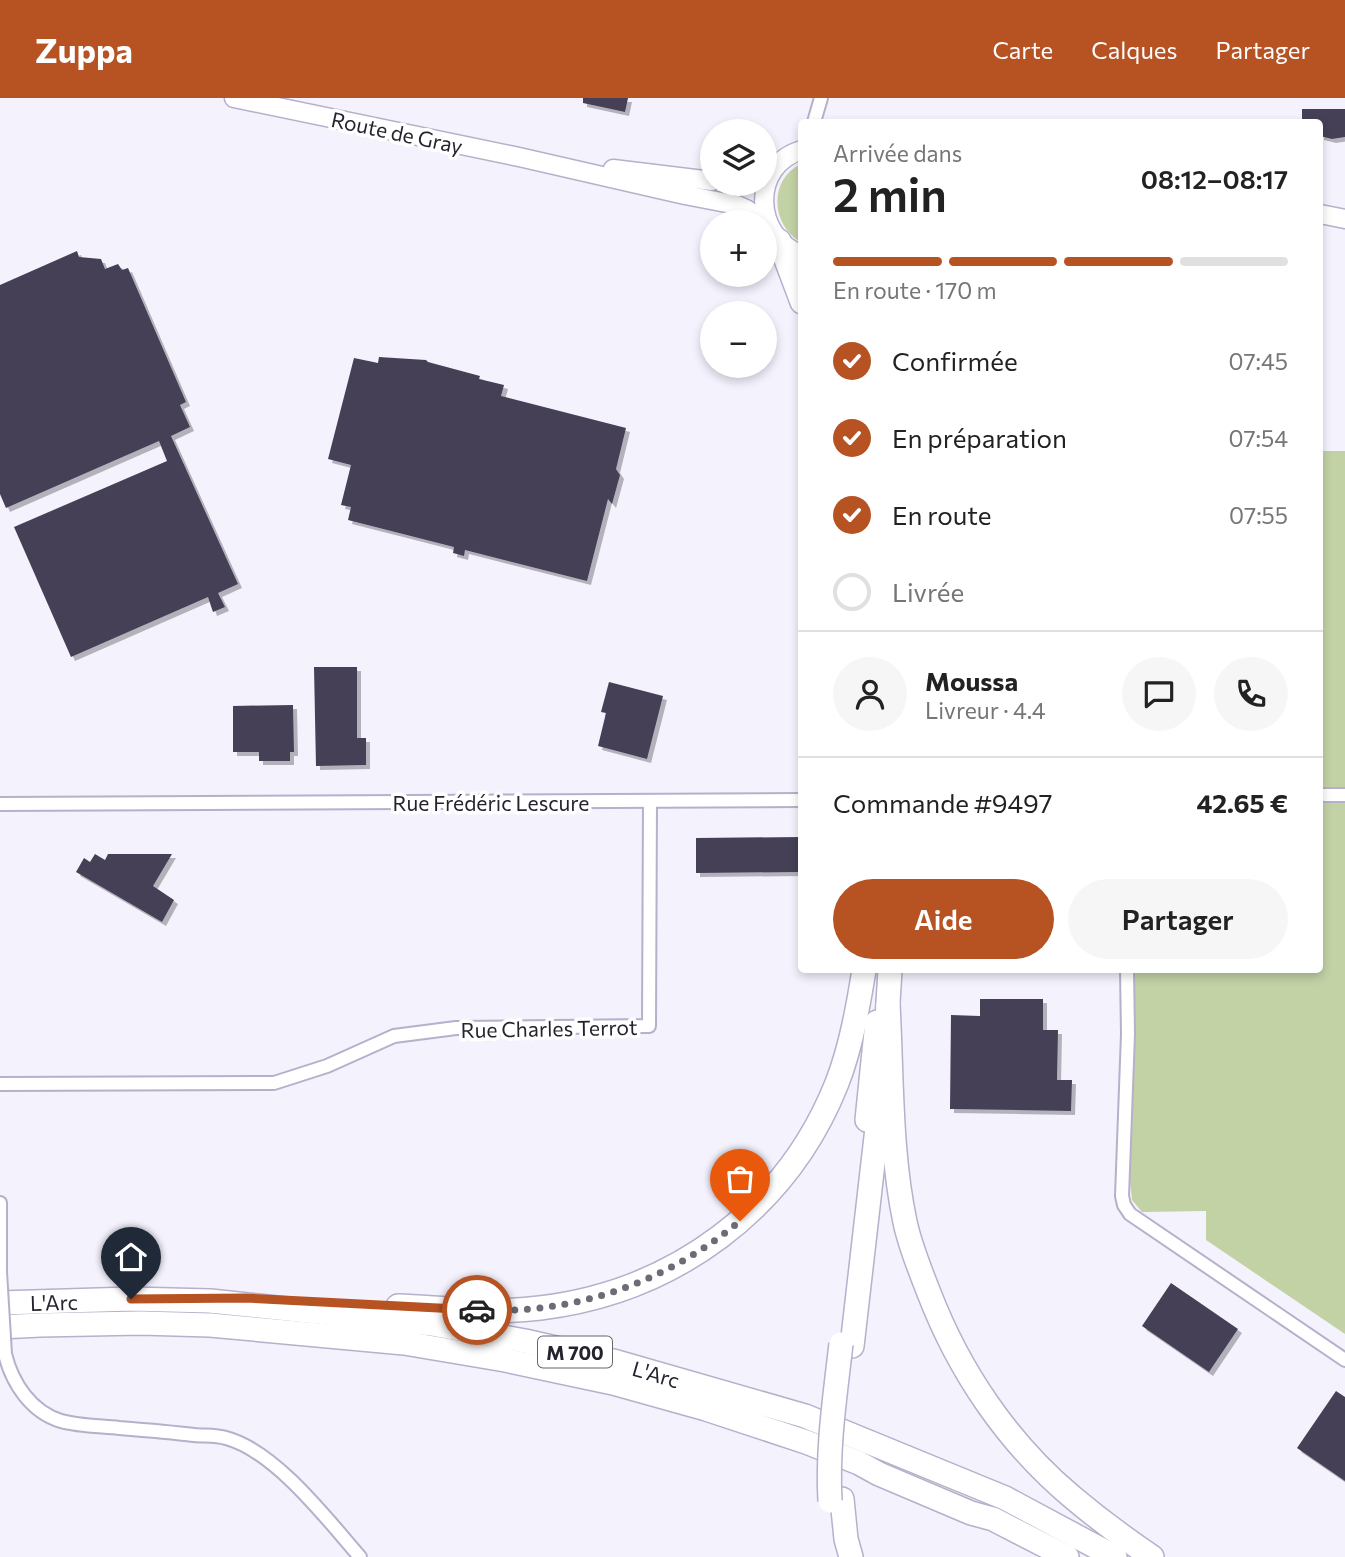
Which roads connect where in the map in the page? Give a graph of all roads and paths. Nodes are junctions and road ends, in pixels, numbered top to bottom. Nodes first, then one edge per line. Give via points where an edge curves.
1 (234, 98) edge
2 (822, 98) edge
3 (815, 119) edge
4 (821, 119) edge
5 (794, 153) edge
6 (519, 157) junction
7 (777, 165) edge
8 (700, 180) edge
9 (747, 210) edge
10 (764, 210) edge
11 (1323, 215) edge
12 (1345, 219) edge
13 (777, 236) edge
14 (777, 246) edge
15 (798, 253) edge
16 (798, 293) edge
17 (1323, 795) edge
18 (1345, 795) edge
19 (798, 800) edge
20 (650, 801) junction
21 (0, 804) edge
22 (862, 973) edge
23 (879, 973) edge
24 (890, 973) edge
25 (1127, 973) edge
26 (888, 1004) junction
27 (0, 1084) edge
28 (0, 1203) edge
29 (1, 1272) edge
30 (131, 1299) junction
31 (0, 1303) edge
32 (0, 1327) edge
33 (847, 1345) junction
34 (1345, 1360) edge
35 (836, 1500) junction
36 (988, 1517) junction
37 (360, 1557) edge
38 (838, 1557) edge
39 (851, 1557) edge
40 (1040, 1557) edge
41 (1067, 1557) edge
42 (1115, 1557) edge
43 (1152, 1557) edge

1 - 6 main road, Route de Gray
2 - 3 street
2 - 4 street
5 - 7 main road
5 - 10 main road via 769,178
6 - 8 main road, Route de Gray
6 - 9 main road, Route de Gray
11 - 12 main road
13 - 15 main road, Route de Gray
14 - 16 highway
17 - 18 street
19 - 20 street, Rue Frédéric Lescure
20 - 21 street, Rue Frédéric Lescure
20 - 27 street, Rue Charles Terrot via 649,1026 456,1028 394,1037 274,1083
22 - 30 highway via 838,1082 797,1157 761,1202 730,1230 689,1259 638,1284 578,1302 500,1311 246,1298
23 - 33 highway
24 - 26 highway
25 - 34 street via 1124,1205 1130,1214
26 - 33 highway via 883,1078
26 - 43 highway via 893,1136 905,1223 943,1327 985,1401 1029,1455 1070,1495
28 - 29 street
29 - 37 street, bridge via 8,1368 18,1388 36,1406 59,1420 225,1438 252,1450 280,1471
30 - 31 highway, L'Arc / M 700
30 - 42 highway, L'Arc / M 700 via 223,1302 432,1324 617,1362 805,1416 1005,1498
32 - 36 highway, L'Arc / M 700 via 210,1325 404,1343 505,1360 613,1383 718,1413 806,1442
33 - 35 highway
35 - 38 highway via 833,1535
35 - 39 highway
36 - 40 highway via 1002,1537
36 - 41 highway, M 700

